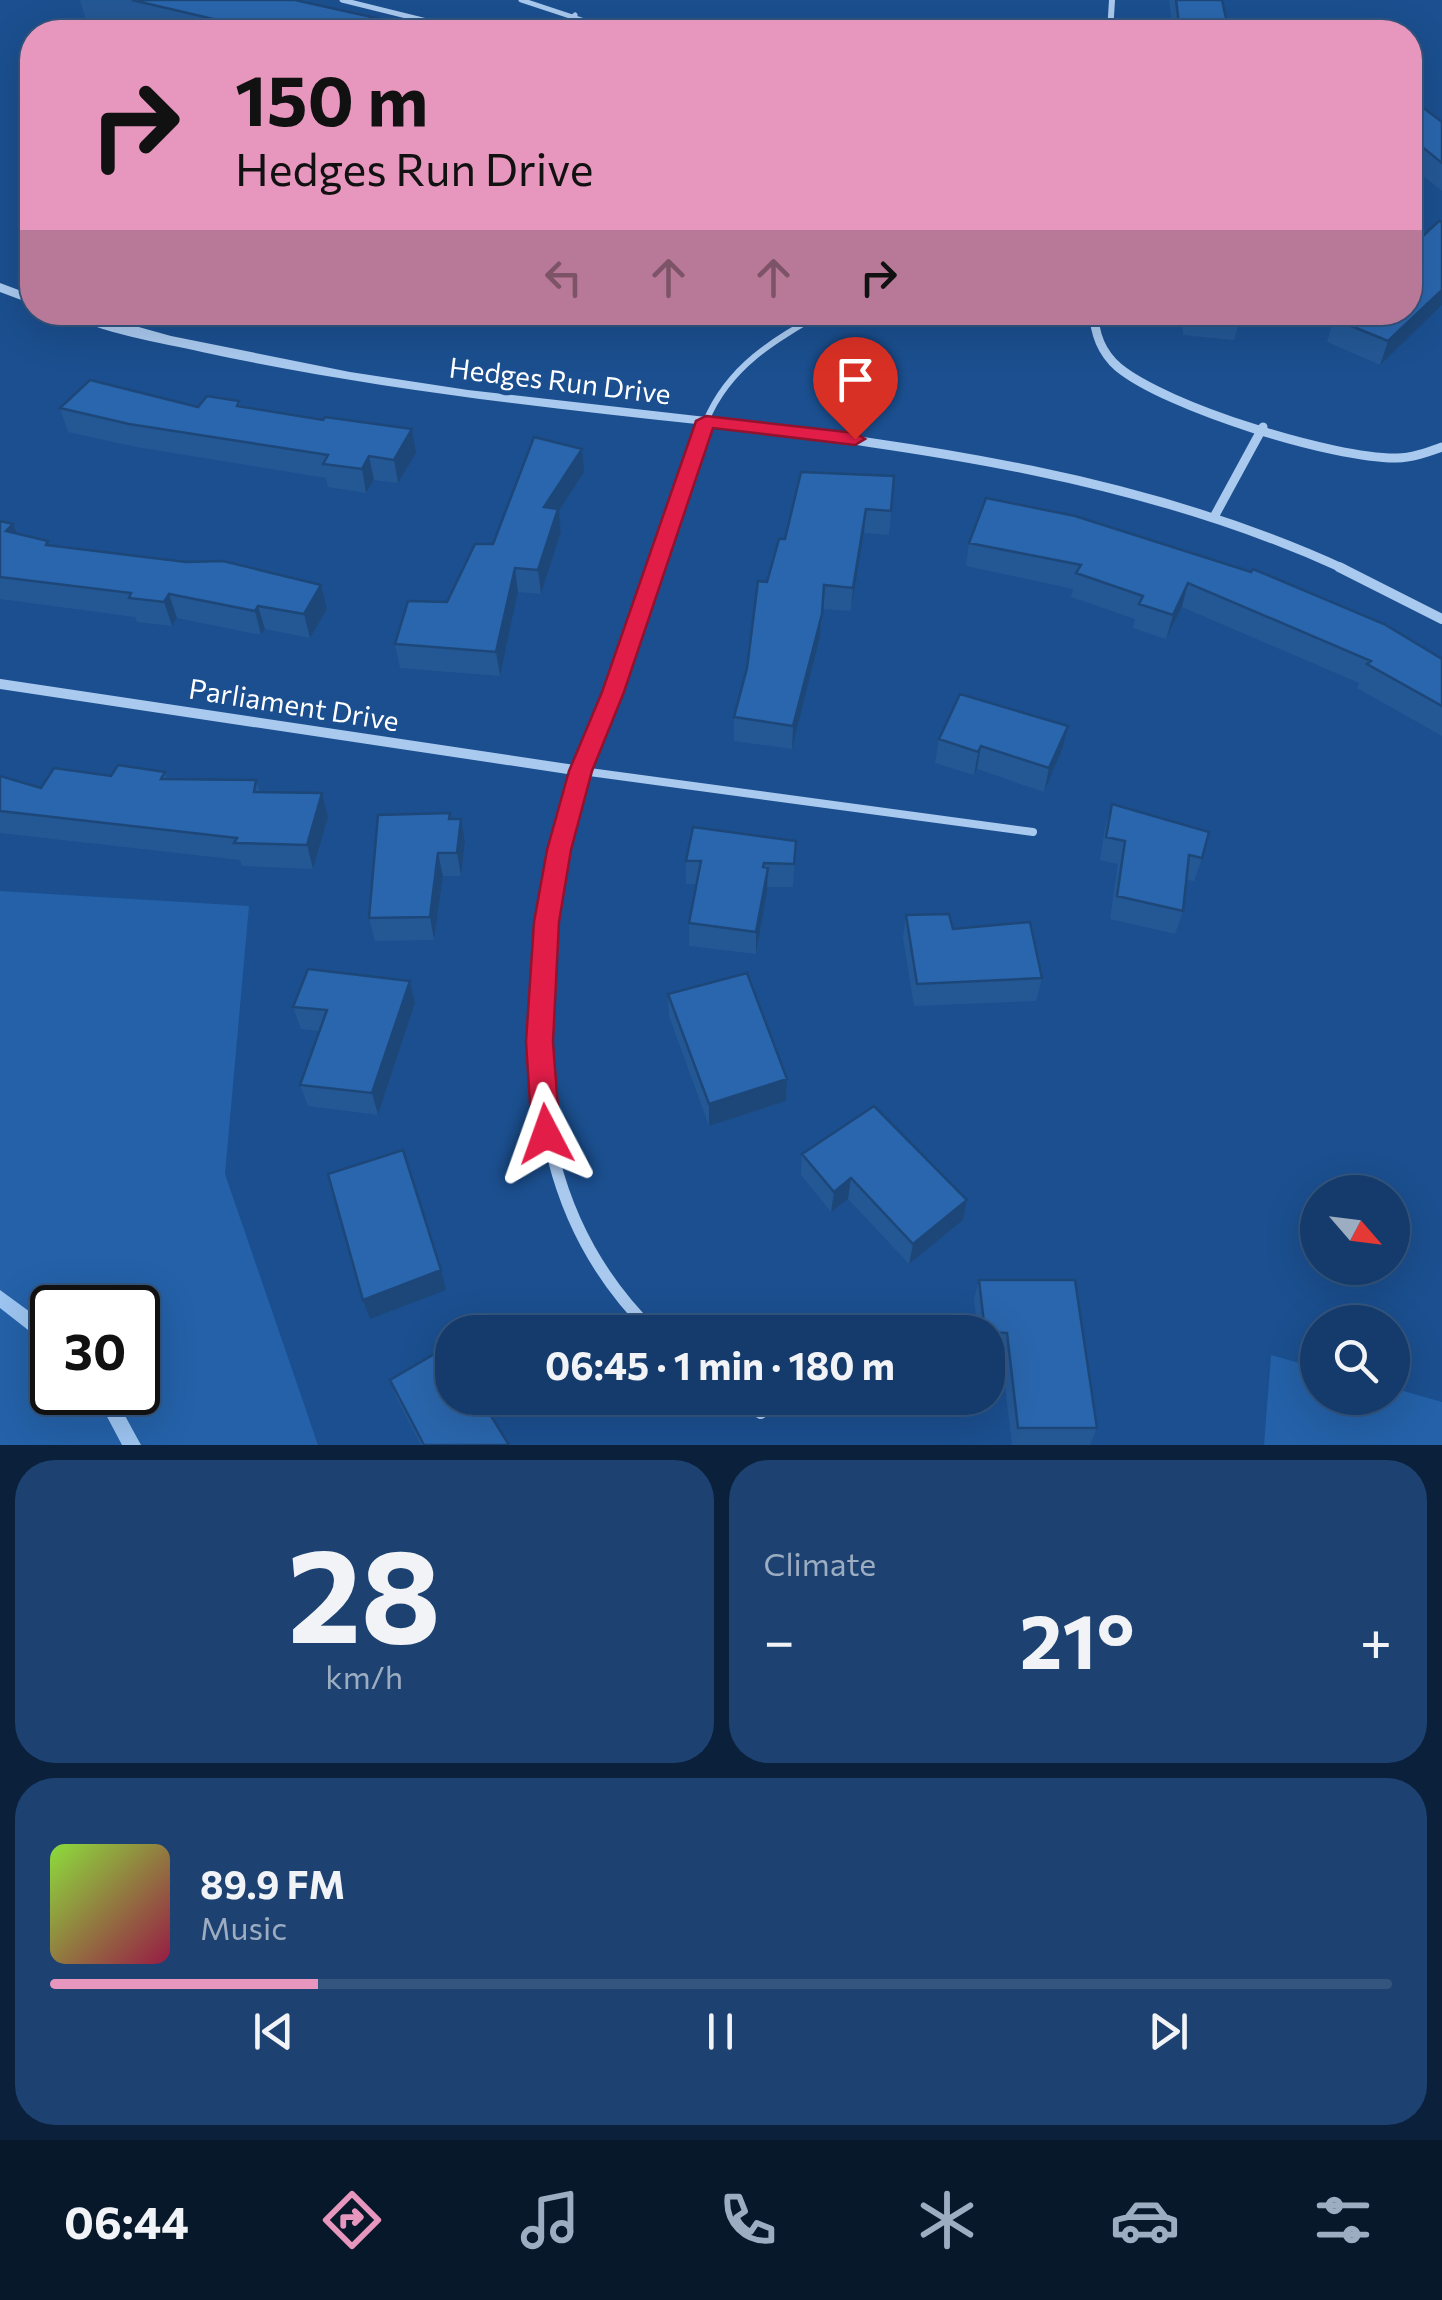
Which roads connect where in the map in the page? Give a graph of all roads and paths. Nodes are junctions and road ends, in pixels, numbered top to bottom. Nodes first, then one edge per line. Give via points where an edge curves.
1 (342, 0) edge
2 (521, 0) edge
3 (575, 15) junction
4 (422, 20) edge
5 (569, 20) edge
6 (588, 20) edge
7 (118, 325) edge
8 (796, 325) edge
9 (1097, 325) edge
10 (706, 421) junction
11 (1262, 427) junction
12 (1442, 448) edge
13 (1214, 517) junction
14 (1442, 619) edge
15 (0, 684) edge
16 (581, 771) junction
17 (1033, 832) dead end
18 (639, 1315) edge

1 - 4 lane
2 - 3 lane
3 - 5 lane
3 - 6 lane
7 - 10 street, Hedges Run Drive via 317,372
8 - 10 lane via 737,371
9 - 11 street via 1101,347 1148,387
10 - 13 street, Hedges Run Drive via 1002,462
10 - 16 street
11 - 12 street via 1394,458
11 - 13 street
13 - 14 street, Hedges Run Drive
15 - 16 street, Parliament Drive
16 - 17 lane
16 - 18 street via 546,922 540,1042 546,1134 563,1198 594,1260

